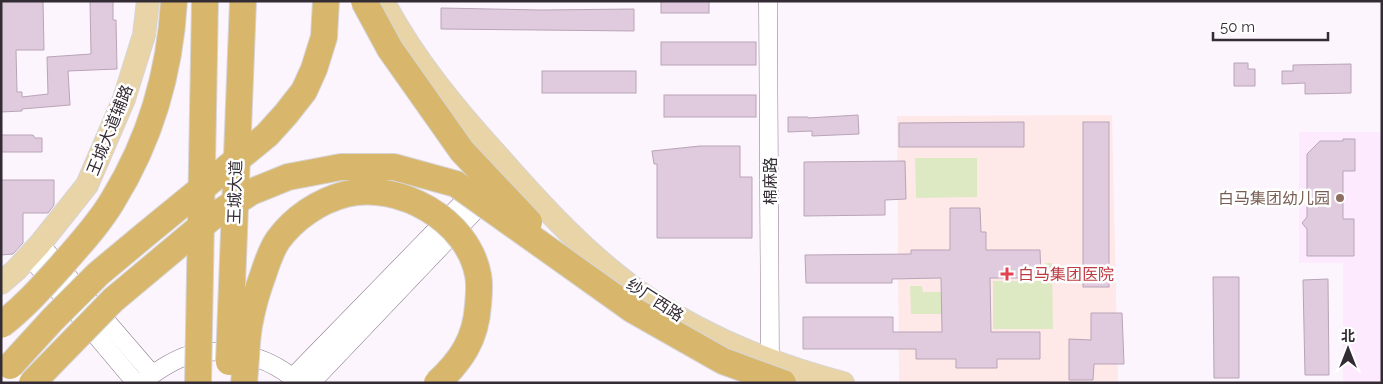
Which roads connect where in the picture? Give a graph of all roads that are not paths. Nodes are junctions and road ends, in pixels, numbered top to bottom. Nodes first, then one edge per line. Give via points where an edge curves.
1 (148, 1) edge
2 (174, 1) edge
3 (205, 1) edge
4 (242, 1) edge
5 (326, 1) edge
6 (364, 1) edge
7 (383, 1) edge
8 (768, 1) edge
9 (507, 167) junction
10 (34, 250) junction
11 (199, 273) junction
12 (1, 283) edge
13 (633, 310) junction
14 (1, 325) edge
15 (770, 360) junction
16 (10, 366) dead end
17 (143, 380) edge
18 (296, 380) edge
19 (32, 383) edge
20 (184, 383) edge
21 (198, 383) edge
22 (228, 383) edge
23 (244, 383) edge
24 (311, 383) edge
25 (437, 383) edge
26 (783, 383) edge
27 (843, 383) edge

1 - 10 main road, 王城大道辅路 via 144,35 124,98 87,185
2 - 14 highway, bridge via 164,73 155,110 137,157 112,201 80,245 32,299
3 - 11 highway, 王城大道, bridge
4 - 22 highway, 王城大道, bridge
5 - 16 highway, bridge via 324,37 314,69 304,91 286,114 267,135 98,274
6 - 13 highway, bridge via 390,49 462,151 544,238
7 - 9 main road via 458,113
8 - 15 street, 棉麻路
9 - 15 main road, 纱厂西路 via 588,251 620,278 650,300 716,336
9 - 18 street
9 - 24 street
10 - 12 main road
10 - 17 street
11 - 20 highway, bridge
11 - 21 highway, 王城大道, bridge
13 - 19 highway, bridge via 456,184 394,167 340,166 288,176 251,192 211,218 113,300
13 - 26 highway, bridge via 723,361
15 - 27 main road, 纱厂西路
17 - 18 street via 185,356 223,351 260,358
23 - 25 highway, bridge via 249,327 264,271 277,241 300,216 320,204 346,194 374,191 423,205 451,227 473,258 479,294 473,335 458,362

